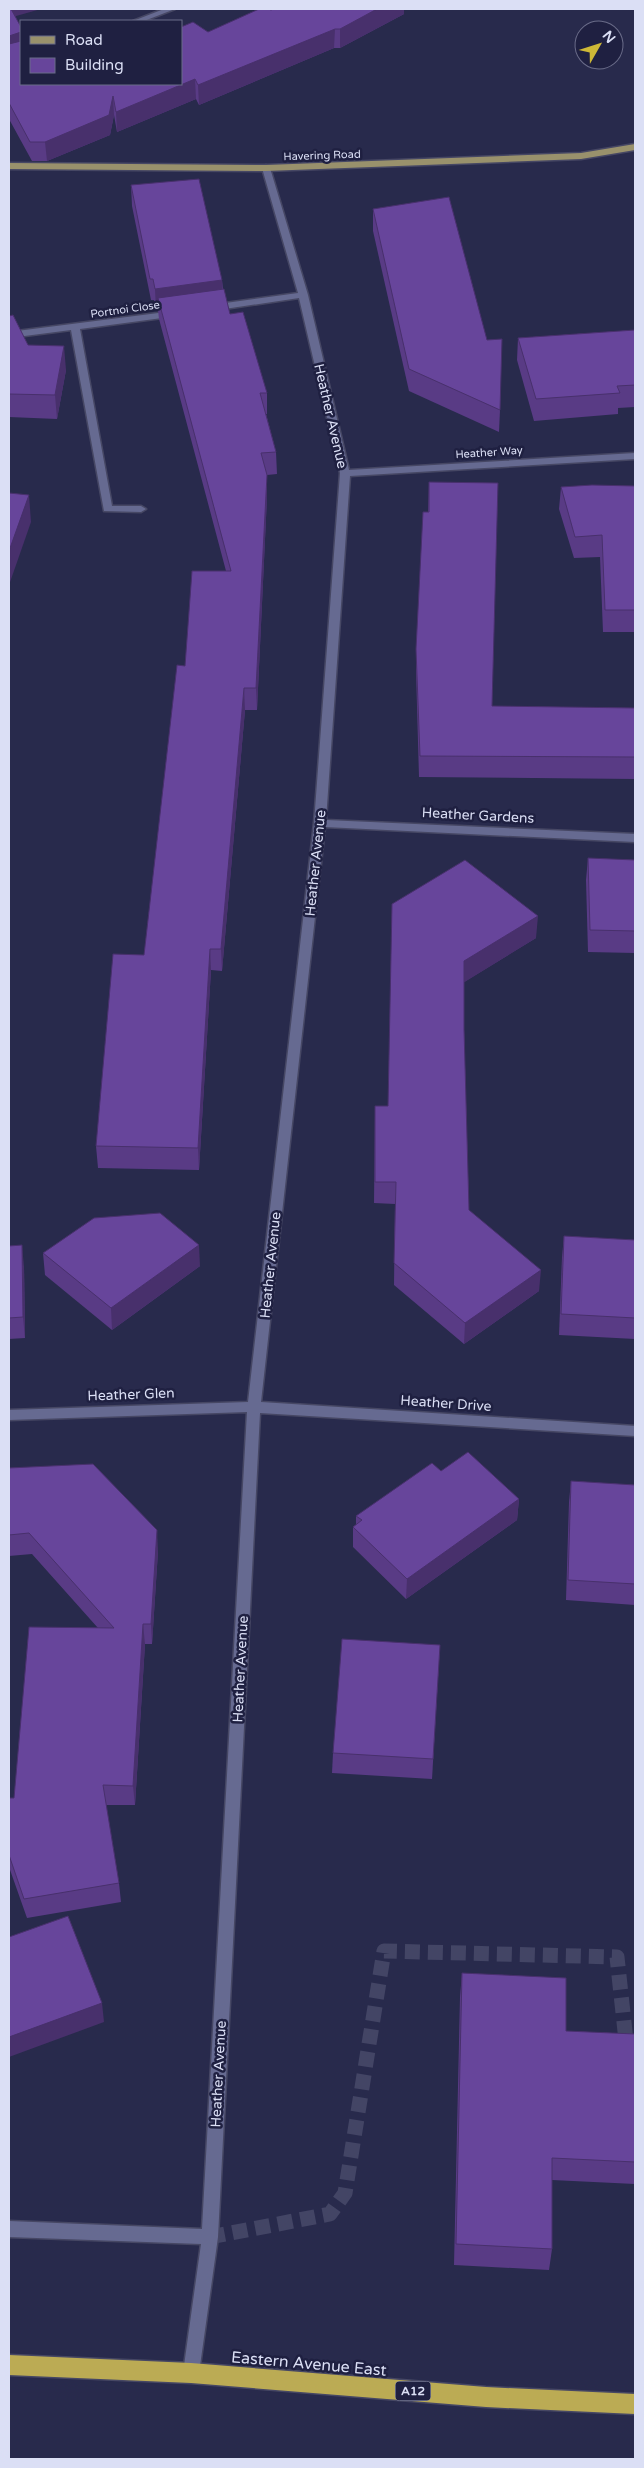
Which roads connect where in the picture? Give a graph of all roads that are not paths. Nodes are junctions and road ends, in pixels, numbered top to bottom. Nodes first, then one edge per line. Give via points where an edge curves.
1 (171, 9) edge
2 (140, 20) edge
3 (635, 146) edge
4 (9, 166) edge
5 (266, 168) junction
6 (303, 295) junction
7 (204, 309) edge
8 (184, 312) edge
9 (75, 327) junction
10 (9, 335) edge
11 (635, 456) edge
12 (345, 474) junction
13 (141, 510) dead end
14 (320, 822) junction
15 (635, 838) edge
16 (254, 1407) junction
17 (9, 1415) edge
18 (635, 1431) edge
19 (9, 2230) edge
20 (210, 2237) junction
21 (9, 2364) edge
22 (191, 2373) junction
23 (635, 2404) edge

1 - 2 street
3 - 5 main road, Havering Road via 581,156
4 - 5 main road, Havering Road
5 - 6 street, Heather Avenue
6 - 7 street
6 - 12 street, Heather Avenue
8 - 9 street, Portnoi Close
9 - 10 street, Portnoi Close
9 - 13 street via 108,509
11 - 12 street, Heather Way
12 - 14 street, Heather Avenue
14 - 15 street, Heather Gardens
14 - 16 street, Heather Avenue
16 - 17 street, Heather Glen
16 - 18 street, Heather Drive
16 - 20 street, Heather Avenue
19 - 20 street
20 - 22 street, Heather Avenue
21 - 22 highway, Eastern Avenue East / A12
22 - 23 highway, Eastern Avenue East / A12 via 486,2397

